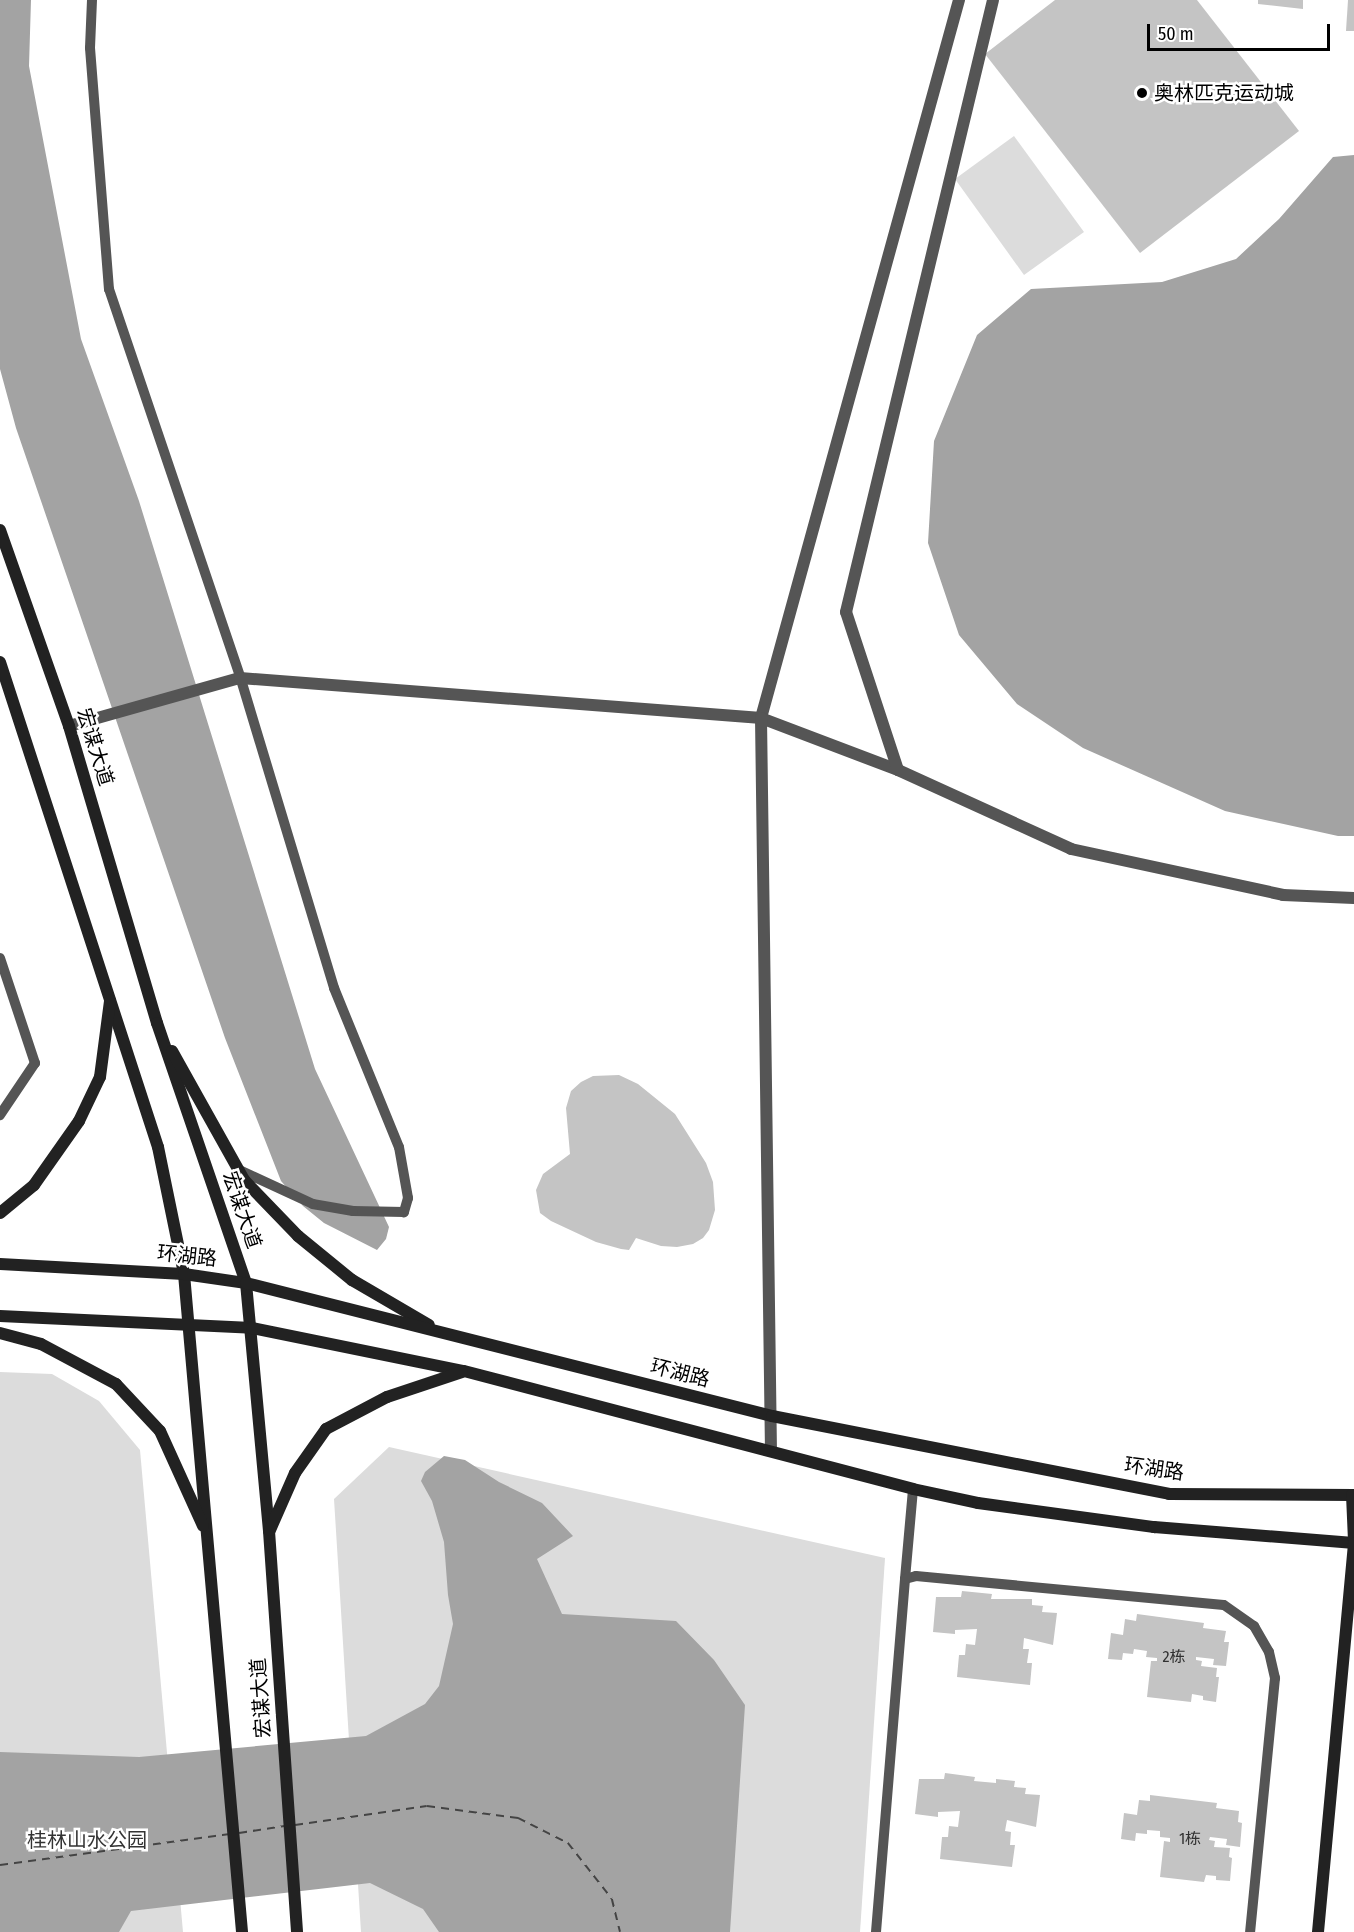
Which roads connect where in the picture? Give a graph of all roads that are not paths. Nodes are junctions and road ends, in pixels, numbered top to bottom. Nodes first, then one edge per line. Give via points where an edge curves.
1 (92, 0) edge
2 (959, 0) edge
3 (993, 0) edge
4 (0, 530) edge
5 (0, 662) edge
6 (240, 678) junction
7 (761, 718) junction
8 (69, 726) junction
9 (898, 770) junction
10 (1354, 898) edge
11 (0, 958) edge
12 (110, 997) junction
13 (157, 1023) junction
14 (0, 1115) edge
15 (239, 1170) junction
16 (0, 1213) edge
17 (0, 1264) edge
18 (184, 1274) junction
19 (246, 1283) junction
20 (0, 1316) edge
21 (190, 1325) junction
22 (252, 1328) junction
23 (0, 1333) edge
24 (443, 1333) junction
25 (464, 1371) junction
26 (772, 1416) junction
27 (771, 1450) junction
28 (913, 1489) junction
29 (1353, 1495) edge
30 (269, 1531) junction
31 (207, 1535) junction
32 (1354, 1542) edge
33 (904, 1579) junction
34 (242, 1932) edge
35 (297, 1932) edge
36 (876, 1932) edge
37 (1250, 1932) edge
38 (1318, 1932) edge

1 - 6 lane via 90,48 109,290
2 - 7 street
3 - 9 street via 846,612
4 - 8 main road, 宏谋大道
5 - 12 main road, 宏谋大道
6 - 7 street
6 - 8 street
6 - 15 lane via 334,988 399,1147 408,1198 404,1212 353,1211 313,1204
7 - 9 street
7 - 26 street
8 - 13 main road, 宏谋大道
9 - 10 street via 1071,849 1283,895
11 - 14 lane via 35,1063
12 - 16 main road via 100,1077 79,1121 34,1185
12 - 18 main road, 宏谋大道 via 158,1147
13 - 15 main road
13 - 19 main road, 宏谋大道
15 - 24 main road via 298,1236 352,1280
17 - 18 main road, 环湖路
18 - 19 main road, 环湖路
18 - 21 main road, 宏谋大道
19 - 22 main road, 宏谋大道
19 - 24 main road, 环湖路
20 - 21 main road
21 - 22 main road
21 - 31 main road, 宏谋大道
22 - 25 main road
22 - 30 main road, 宏谋大道
23 - 31 main road via 41,1344 116,1384 160,1431
24 - 26 main road, 环湖路
25 - 27 main road
25 - 30 main road via 387,1397 326,1429 295,1473
26 - 27 street
26 - 29 main road, 环湖路 via 1169,1494
27 - 28 main road
28 - 32 main road via 978,1503 1154,1527
28 - 33 lane
29 - 32 main road
30 - 35 main road, 宏谋大道
31 - 34 main road, 宏谋大道
32 - 38 main road
33 - 36 lane
33 - 37 lane via 916,1576 1224,1605 1254,1626 1269,1652 1275,1678

